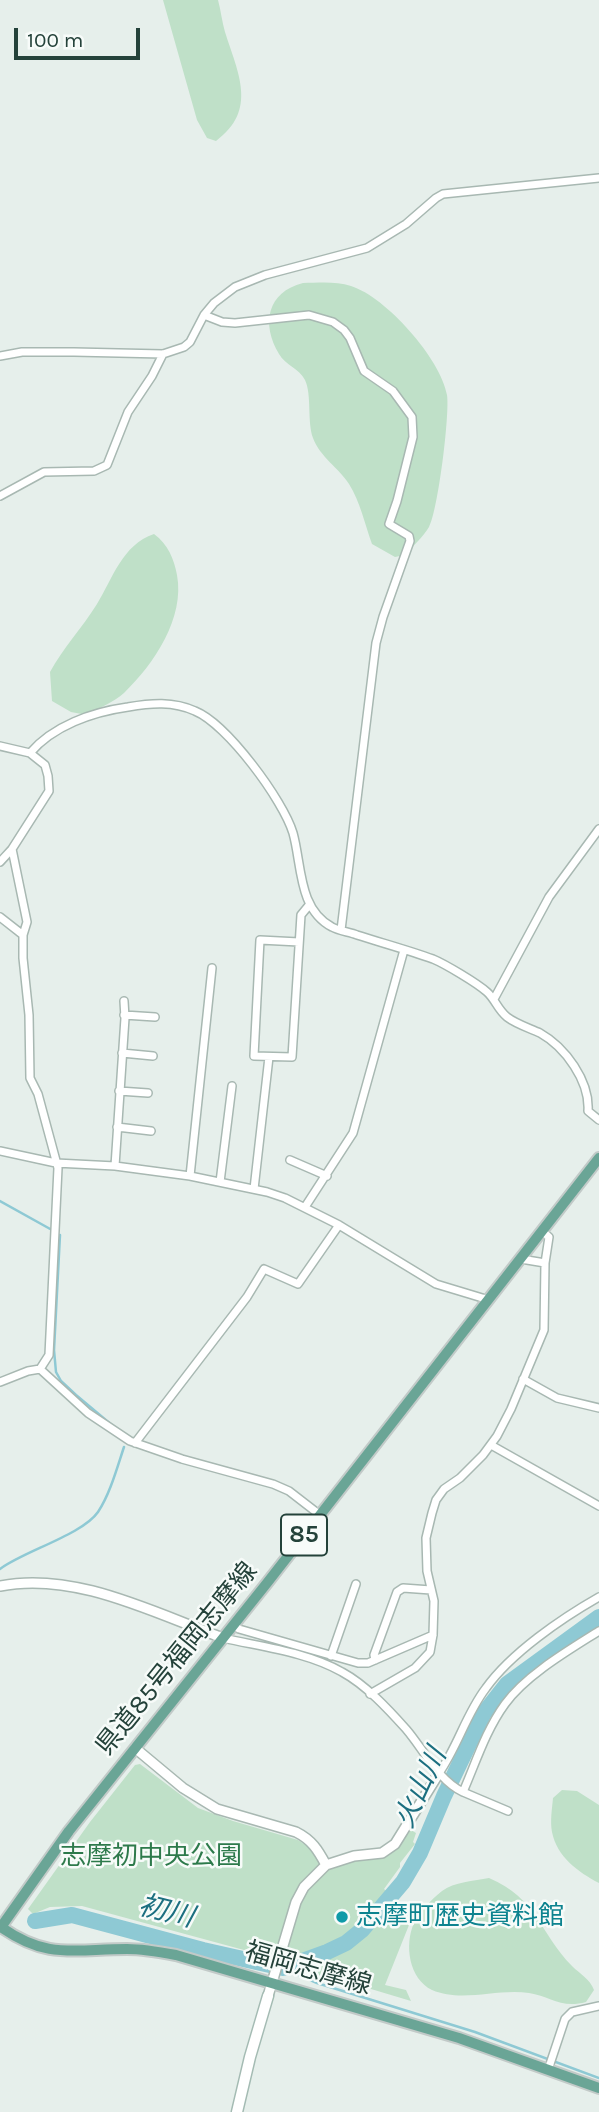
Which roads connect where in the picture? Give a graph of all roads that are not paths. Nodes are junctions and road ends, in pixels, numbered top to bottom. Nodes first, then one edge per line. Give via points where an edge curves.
1 (599, 178) edge
2 (204, 315) junction
3 (163, 354) junction
4 (0, 356) edge
5 (0, 496) edge
6 (0, 746) edge
7 (30, 753) junction
8 (599, 829) edge
9 (12, 849) junction
10 (0, 862) edge
11 (310, 904) junction
12 (0, 917) edge
13 (341, 930) junction
14 (23, 935) junction
15 (299, 942) junction
16 (404, 950) junction
17 (212, 968) dead end
18 (494, 999) junction
19 (124, 1001) dead end
20 (124, 1015) junction
21 (155, 1017) dead end
22 (122, 1053) junction
23 (153, 1056) dead end
24 (269, 1057) junction
25 (232, 1086) dead end
26 (119, 1091) junction
27 (148, 1093) dead end
28 (599, 1120) edge
29 (117, 1127) junction
30 (151, 1130) dead end
31 (0, 1151) edge
32 (599, 1158) edge
33 (290, 1160) dead end
34 (56, 1163) junction
35 (115, 1166) junction
36 (190, 1176) junction
37 (327, 1176) junction
38 (220, 1182) junction
39 (254, 1189) junction
40 (305, 1208) junction
41 (339, 1225) junction
42 (543, 1232) junction
43 (521, 1259) junction
44 (544, 1263) junction
45 (489, 1300) junction
46 (40, 1370) junction
47 (523, 1379) junction
48 (0, 1382) edge
49 (599, 1408) edge
50 (135, 1443) junction
51 (491, 1445) junction
52 (599, 1506) edge
53 (320, 1515) junction
54 (356, 1584) dead end
55 (0, 1586) edge
56 (432, 1590) junction
57 (599, 1597) edge
58 (234, 1625) junction
59 (599, 1631) edge
60 (433, 1635) junction
61 (223, 1637) junction
62 (331, 1656) junction
63 (375, 1660) junction
64 (370, 1694) junction
65 (135, 1748) junction
66 (441, 1774) junction
67 (461, 1791) junction
68 (508, 1811) dead end
69 (326, 1865) junction
70 (0, 1927) edge
71 (273, 1983) junction
72 (268, 1996) joint
73 (599, 2006) edge
74 (549, 2068) junction
75 (599, 2088) edge
76 (237, 2112) edge

1 - 2 street via 443,194 367,248 247,280 223,295
2 - 3 street via 190,342
2 - 13 street via 235,323 309,315 333,322 350,338 364,371 400,398 412,417 413,437 388,524 410,541 376,643
3 - 4 street via 22,352
3 - 5 street via 124,420 107,465 94,471 44,472
6 - 7 street
7 - 9 street via 44,765 49,791
7 - 11 street via 38,743 95,713 159,702 194,710 244,753 274,796 292,830
8 - 18 street via 543,906
9 - 10 street
9 - 14 street via 27,922
11 - 13 street
11 - 15 street via 301,915
12 - 14 street
13 - 16 street
14 - 34 street via 30,1078
15 - 24 street via 292,1057
15 - 24 street via 260,940 254,1056
16 - 18 street via 436,960
16 - 37 street via 354,1133
17 - 36 street
18 - 28 street via 509,1019 556,1046 580,1076 588,1111
19 - 20 street
20 - 21 street
20 - 22 street
22 - 23 street
22 - 26 street
24 - 39 street
25 - 38 street
26 - 27 street
26 - 29 street
29 - 30 street
29 - 35 street
31 - 34 street
32 - 42 main road, 県道85号福岡志摩線 / 85
33 - 37 street
34 - 35 street
34 - 46 street via 49,1355
35 - 36 street
36 - 38 street
37 - 40 street
38 - 39 street
39 - 40 street
40 - 41 street
41 - 45 street via 436,1284
41 - 50 street via 298,1284 264,1269
42 - 43 main road, 県道85号福岡志摩線 / 85
42 - 44 street via 549,1237
43 - 44 street
43 - 45 main road, 県道85号福岡志摩線 / 85
44 - 47 street via 544,1330
45 - 53 main road, 県道85号福岡志摩線 / 85
46 - 48 street
46 - 50 street via 88,1413
47 - 49 street via 557,1398
47 - 51 street
50 - 53 street via 273,1484
51 - 52 street
51 - 56 street via 436,1500 426,1538
53 - 58 main road, 県道85号福岡志摩線 / 85
54 - 62 street
55 - 61 street via 39,1582 88,1589
56 - 60 street
56 - 63 street via 403,1588 397,1592
57 - 66 street via 556,1624 487,1686
58 - 61 main road, 県道85号福岡志摩線 / 85
58 - 62 street
59 - 67 street via 507,1702
60 - 63 street
60 - 64 street via 430,1652 415,1668
61 - 64 street via 316,1661 340,1671
61 - 65 main road, 県道85号福岡志摩線 / 85
62 - 63 street via 358,1663
64 - 66 street via 404,1727
65 - 69 street via 217,1809 306,1837
65 - 70 main road, 県道85号福岡志摩線 / 85
66 - 67 street
66 - 69 street via 395,1844 382,1853
67 - 68 street
69 - 71 street via 304,1886 296,1902
70 - 71 main road, 福岡志摩線 / 85 via 38,1948 154,1951
71 - 72 street
71 - 74 main road, 福岡志摩線 / 85
72 - 76 main road
73 - 74 street via 572,2012 565,2019
74 - 75 main road, 福岡志摩線 / 85

